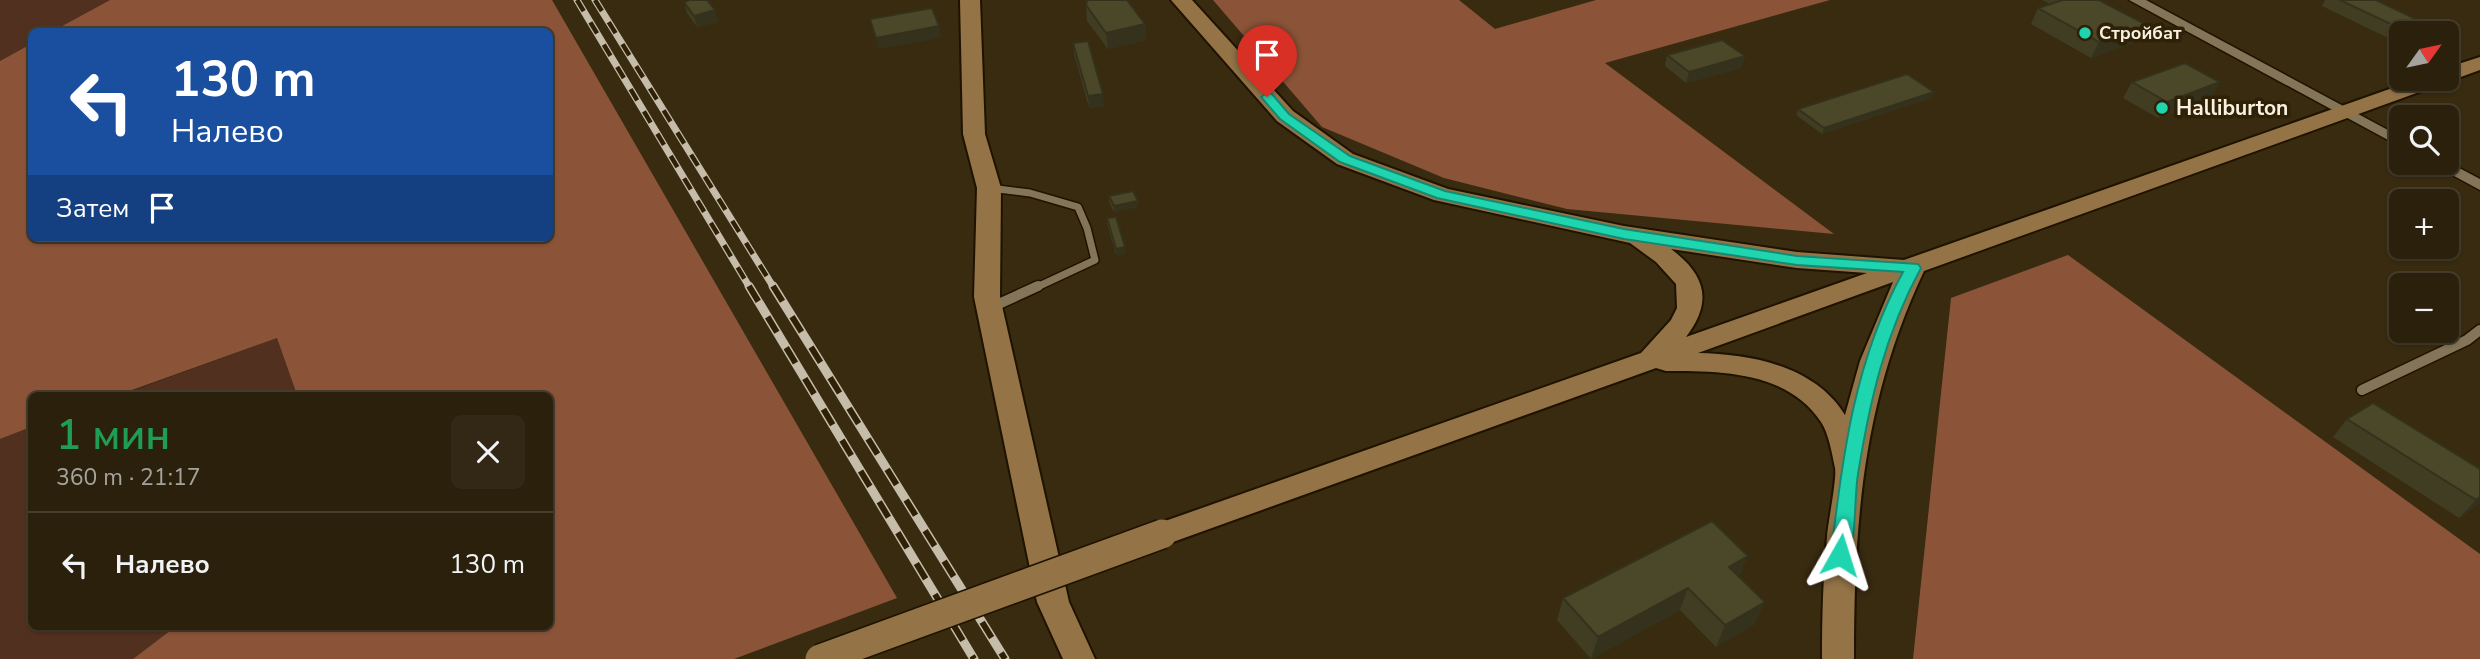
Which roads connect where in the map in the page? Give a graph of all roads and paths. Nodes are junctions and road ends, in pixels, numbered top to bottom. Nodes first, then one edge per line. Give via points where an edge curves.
1 (970, 0) edge
2 (1181, 0) edge
3 (2136, 0) edge
4 (2480, 63) edge
5 (2459, 70) edge
6 (2405, 91) edge
7 (2345, 113) junction
8 (2389, 137) edge
9 (2459, 174) edge
10 (2480, 186) edge
11 (989, 188) junction
12 (1624, 234) junction
13 (1913, 268) junction
14 (989, 309) junction
15 (2480, 330) edge
16 (1648, 361) junction
17 (2362, 390) dead end
18 (1848, 478) junction
19 (820, 659) edge
20 (1079, 659) edge
21 (1838, 659) edge

1 - 11 main road via 974,134
2 - 12 main road via 1285,116 1345,159 1442,195
3 - 7 street
4 - 5 main road
6 - 7 main road
7 - 8 street
7 - 13 main road
9 - 10 street
11 - 14 main road
11 - 14 lane via 1030,192 1078,207 1096,260
12 - 13 main road via 1797,260
12 - 16 main road via 1674,262 1692,288 1691,306 1683,323
13 - 16 main road
13 - 18 main road via 1892,306 1872,362
14 - 20 main road via 1053,602
15 - 17 lane
16 - 18 main road via 1745,364 1766,369 1804,389 1833,417
16 - 19 main road, bridge
18 - 21 main road via 1837,580

